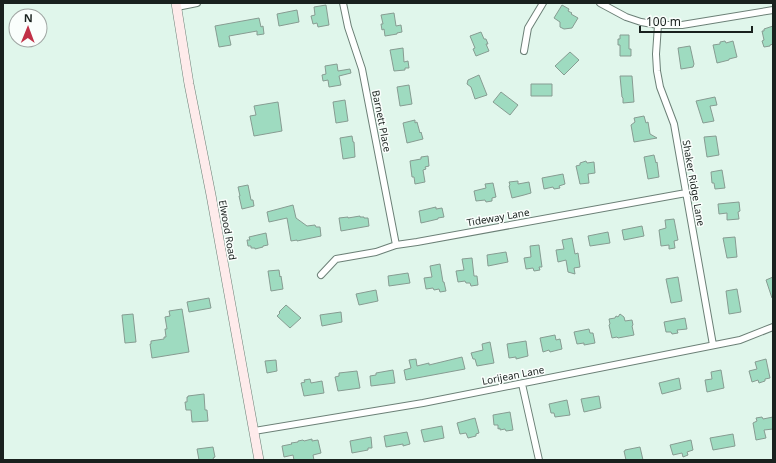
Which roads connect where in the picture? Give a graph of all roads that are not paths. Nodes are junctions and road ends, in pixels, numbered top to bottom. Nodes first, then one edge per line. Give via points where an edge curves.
1 (197, 3) edge
2 (343, 3) edge
3 (543, 3) edge
4 (600, 3) edge
5 (177, 5) edge
6 (773, 10) edge
7 (658, 25) junction
8 (524, 51) dead end
9 (686, 193) junction
10 (396, 245) junction
11 (321, 275) dead end
12 (773, 327) edge
13 (713, 345) junction
14 (522, 384) junction
15 (254, 431) junction
16 (259, 460) edge
17 (539, 460) edge

1 - 5 street
2 - 10 street, Barnett Place via 362,69
3 - 8 street via 528,28
4 - 7 street via 626,17
5 - 15 main road, Elwood Road via 189,84
6 - 7 street via 682,25
7 - 9 street, Shaker Ridge Lane via 657,71 660,87 674,124
9 - 10 street, Tideway Lane
9 - 13 street, Shaker Ridge Lane
10 - 11 street, Tideway Lane via 376,252 336,259
12 - 13 street, Lorijean Lane via 740,340
13 - 14 street, Lorijean Lane
14 - 15 street, Lorijean Lane
14 - 17 street
15 - 16 main road, Elwood Road

